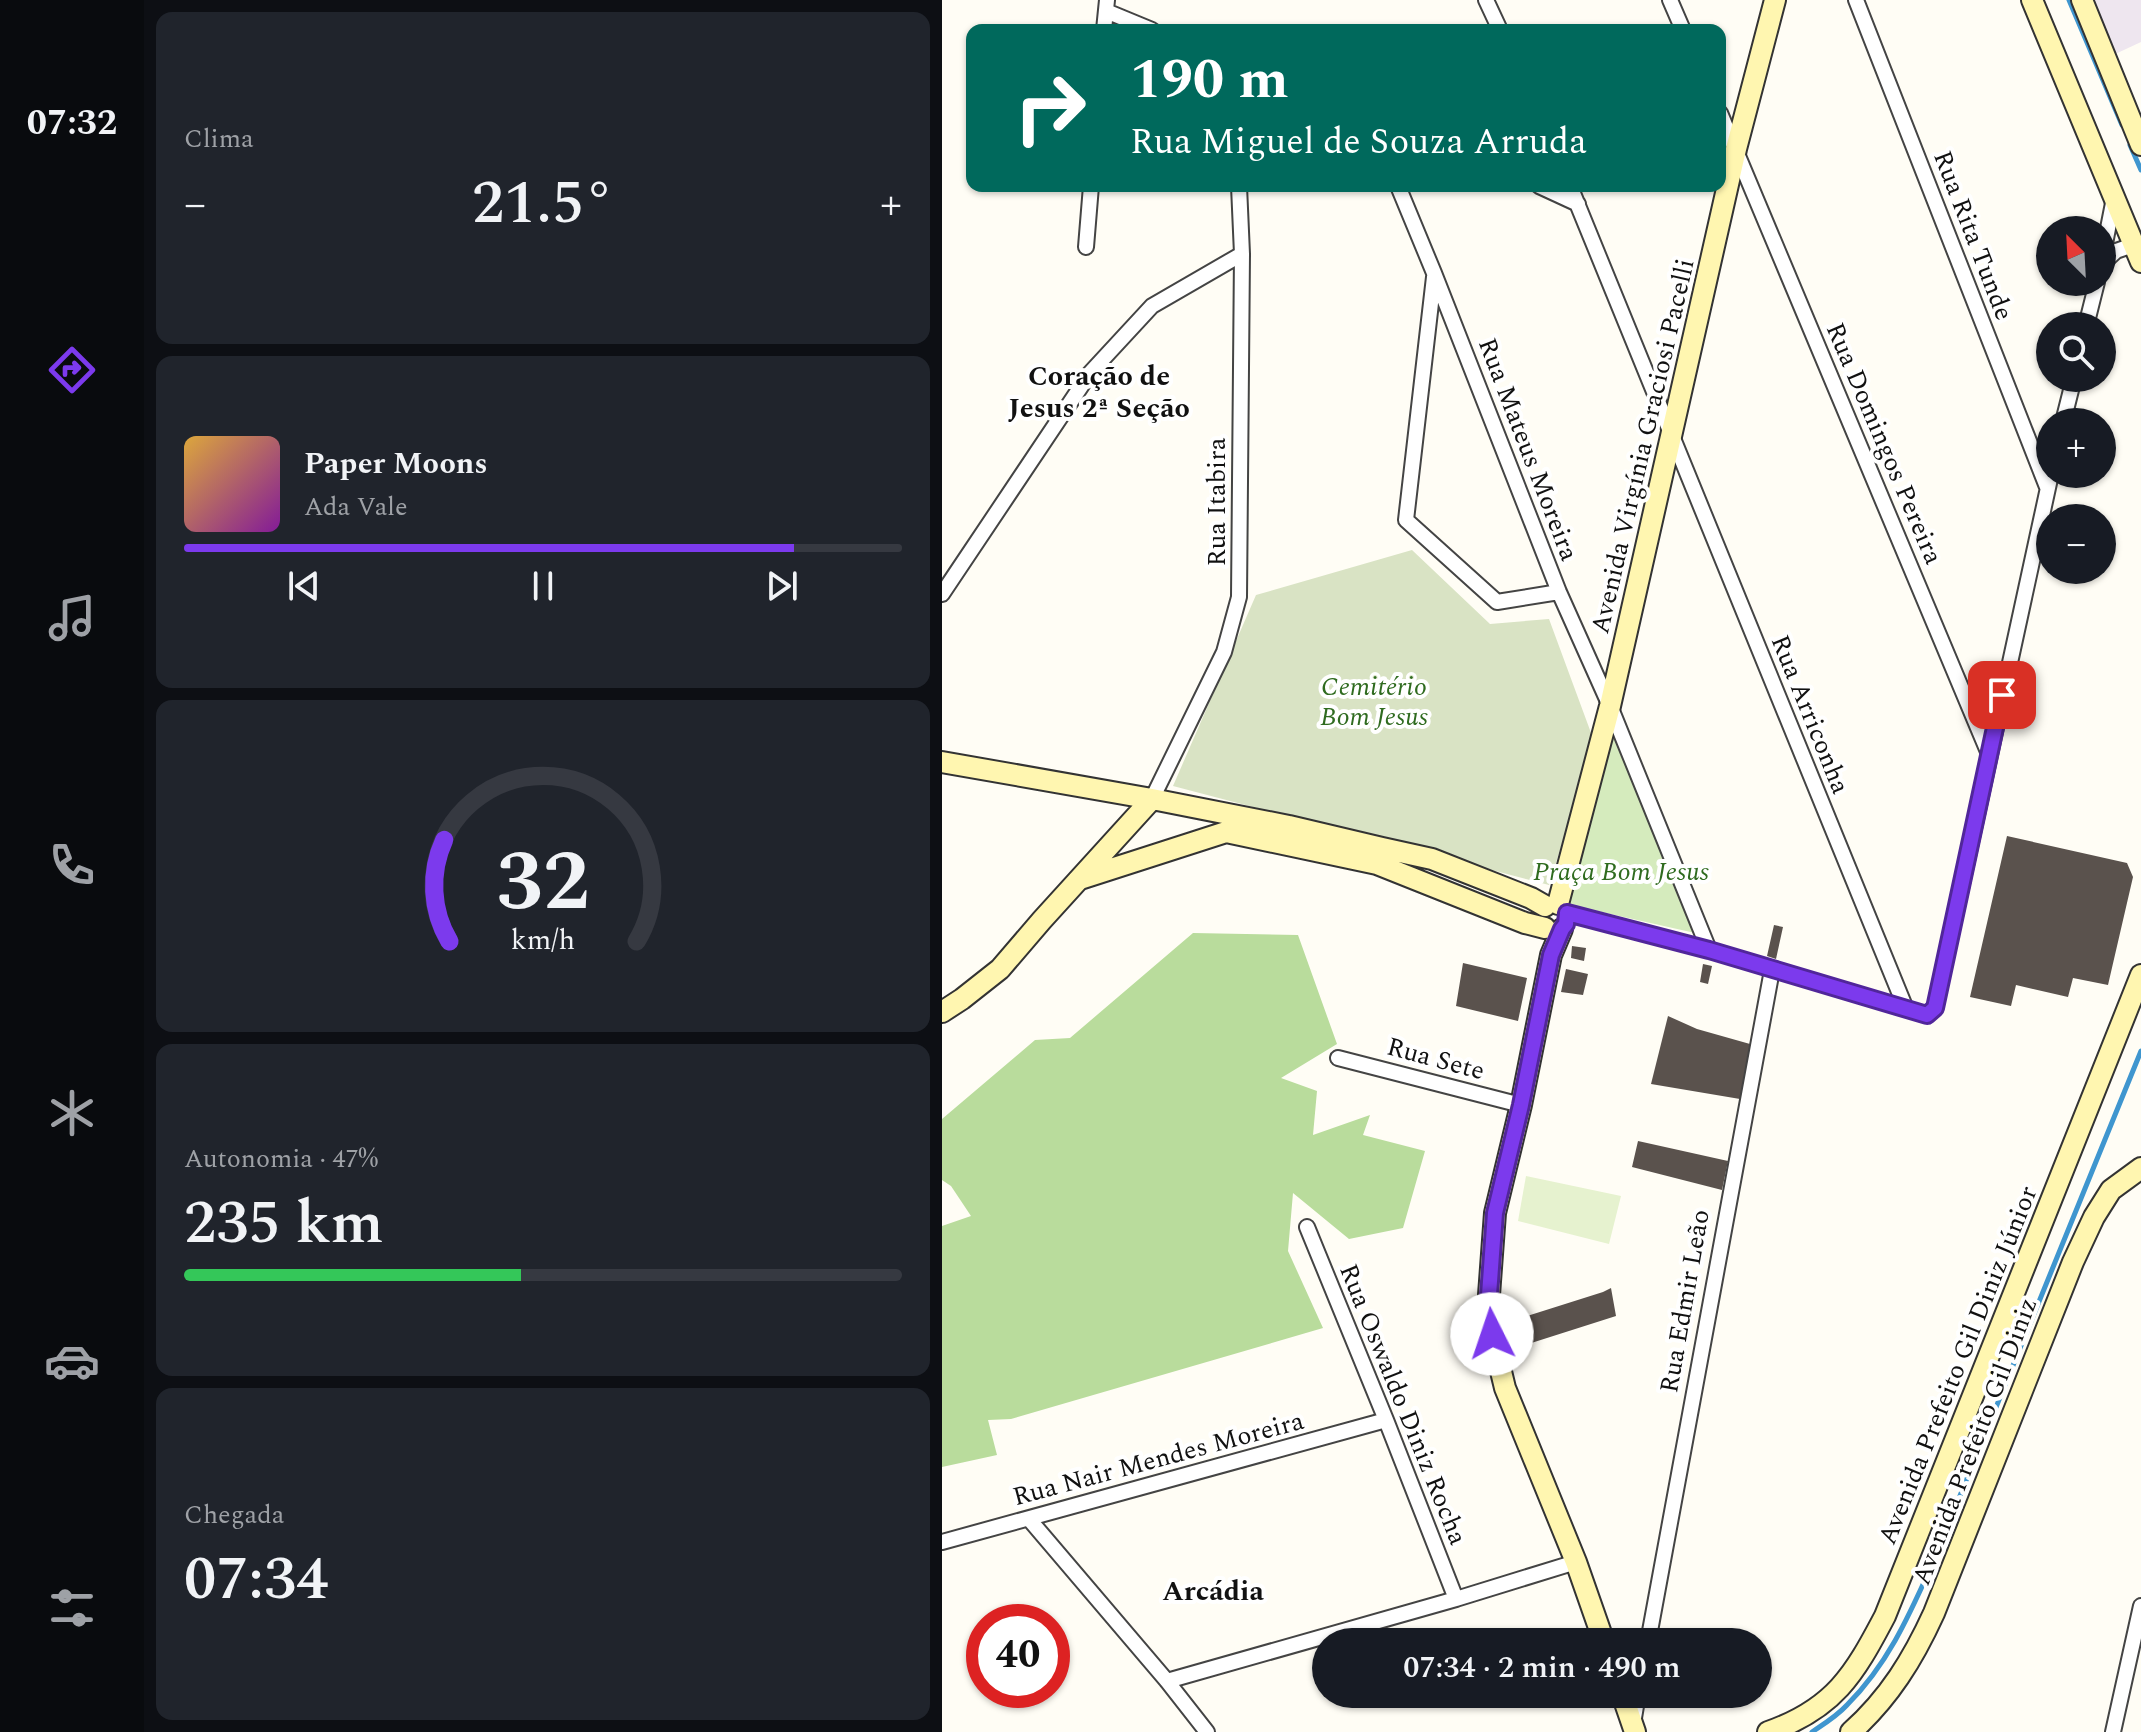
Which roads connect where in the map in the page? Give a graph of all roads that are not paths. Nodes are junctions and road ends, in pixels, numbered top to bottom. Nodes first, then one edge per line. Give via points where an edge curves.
1 (1486, 0) edge
2 (1670, 0) edge
3 (1775, 0) edge
4 (1856, 0) edge
5 (2032, 0) edge
6 (2082, 0) edge
7 (1106, 6) edge
8 (1140, 24) edge
9 (1497, 24) edge
10 (1680, 24) edge
11 (1726, 126) edge
12 (2141, 145) edge
13 (1736, 149) junction
14 (1091, 192) edge
15 (1239, 192) edge
16 (1400, 192) edge
17 (1552, 192) edge
18 (1573, 192) edge
19 (2114, 197) junction
20 (1578, 204) junction
21 (2110, 216) edge
22 (1086, 247) dead end
23 (2116, 251) edge
24 (1242, 254) junction
25 (2137, 254) edge
26 (1434, 273) junction
27 (1671, 436) junction
28 (2036, 449) edge
29 (2047, 488) edge
30 (1559, 592) junction
31 (942, 594) edge
32 (1610, 706) junction
33 (1989, 754) junction
34 (942, 762) edge
35 (1152, 799) junction
36 (1080, 879) junction
37 (1554, 918) junction
38 (1709, 950) junction
39 (1772, 970) junction
40 (2141, 975) edge
41 (1906, 1009) junction
42 (942, 1012) edge
43 (1338, 1058) dead end
44 (1521, 1105) junction
45 (2141, 1168) edge
46 (2141, 1179) edge
47 (2111, 1190) junction
48 (1307, 1227) dead end
49 (1386, 1420) junction
50 (1029, 1519) junction
51 (942, 1542) edge
52 (1576, 1562) junction
53 (1456, 1599) junction
54 (2141, 1606) edge
55 (1599, 1628) edge
56 (1651, 1628) edge
57 (1167, 1681) junction
58 (1627, 1708) edge
59 (1636, 1708) edge
60 (1634, 1728) edge
61 (1207, 1732) edge
62 (1768, 1732) edge
63 (1851, 1732) edge
64 (2113, 1732) edge

1 - 9 street
2 - 10 street
3 - 13 street, Avenida Virgínia Graciosi Pacelli
4 - 28 street, Rua Rita Tunde
5 - 19 street
6 - 12 street
7 - 8 street
11 - 13 street, Rua Domingos Pereira
13 - 27 street, Avenida Virgínia Graciosi Pacelli
13 - 33 street, Rua Domingos Pereira
14 - 22 street
15 - 24 street, Rua Itabira
16 - 26 street, Rua Mateus Moreira
17 - 20 street
18 - 20 street, Rua Arriconha
19 - 21 street
19 - 25 street
20 - 27 street, Rua Arriconha
23 - 25 street
24 - 31 street via 1152,306 1090,373
24 - 35 street, Rua Itabira via 1239,597 1224,652
26 - 30 street, Rua Mateus Moreira
26 - 30 street via 1406,520 1497,602
27 - 32 street, Avenida Virgínia Graciosi Pacelli
27 - 41 street, Rua Arriconha
29 - 33 street
30 - 32 street, Rua Mateus Moreira
32 - 37 street, Avenida Virgínia Graciosi Pacelli
32 - 38 street, Rua Mateus Moreira
33 - 41 street via 1935,1008 1927,1015
34 - 35 street
35 - 36 street
35 - 37 street via 1432,859 1531,898
36 - 37 street via 1226,832 1377,864 1525,923
36 - 42 street via 1000,969
37 - 38 street
37 - 44 street, Avenida Virgínia Graciosi Pacelli
38 - 39 street
39 - 41 street
39 - 56 street, Rua Edmir Leão
40 - 62 street, Avenida Prefeito Gil Diniz Júnior via 1885,1616 1848,1680 1826,1702
43 - 44 street, Rua Sete
44 - 52 street, Avenida Virgínia Graciosi Pacelli via 1495,1213 1492,1334 1505,1388
45 - 47 street, Avenida Prefeito Gil Diniz
46 - 47 street
47 - 63 street, Avenida Prefeito Gil Diniz via 2073,1262 1917,1650 1893,1688
48 - 49 street, Rua Oswaldo Diniz Rocha
49 - 50 street, Rua Nair Mendes Moreira
49 - 53 street, Rua Oswaldo Diniz Rocha
50 - 51 street, Rua Nair Mendes Moreira
50 - 57 street
52 - 53 street
52 - 55 street, Avenida Virgínia Graciosi Pacelli
53 - 57 street
54 - 64 street
57 - 61 street
58 - 60 street
59 - 60 street

